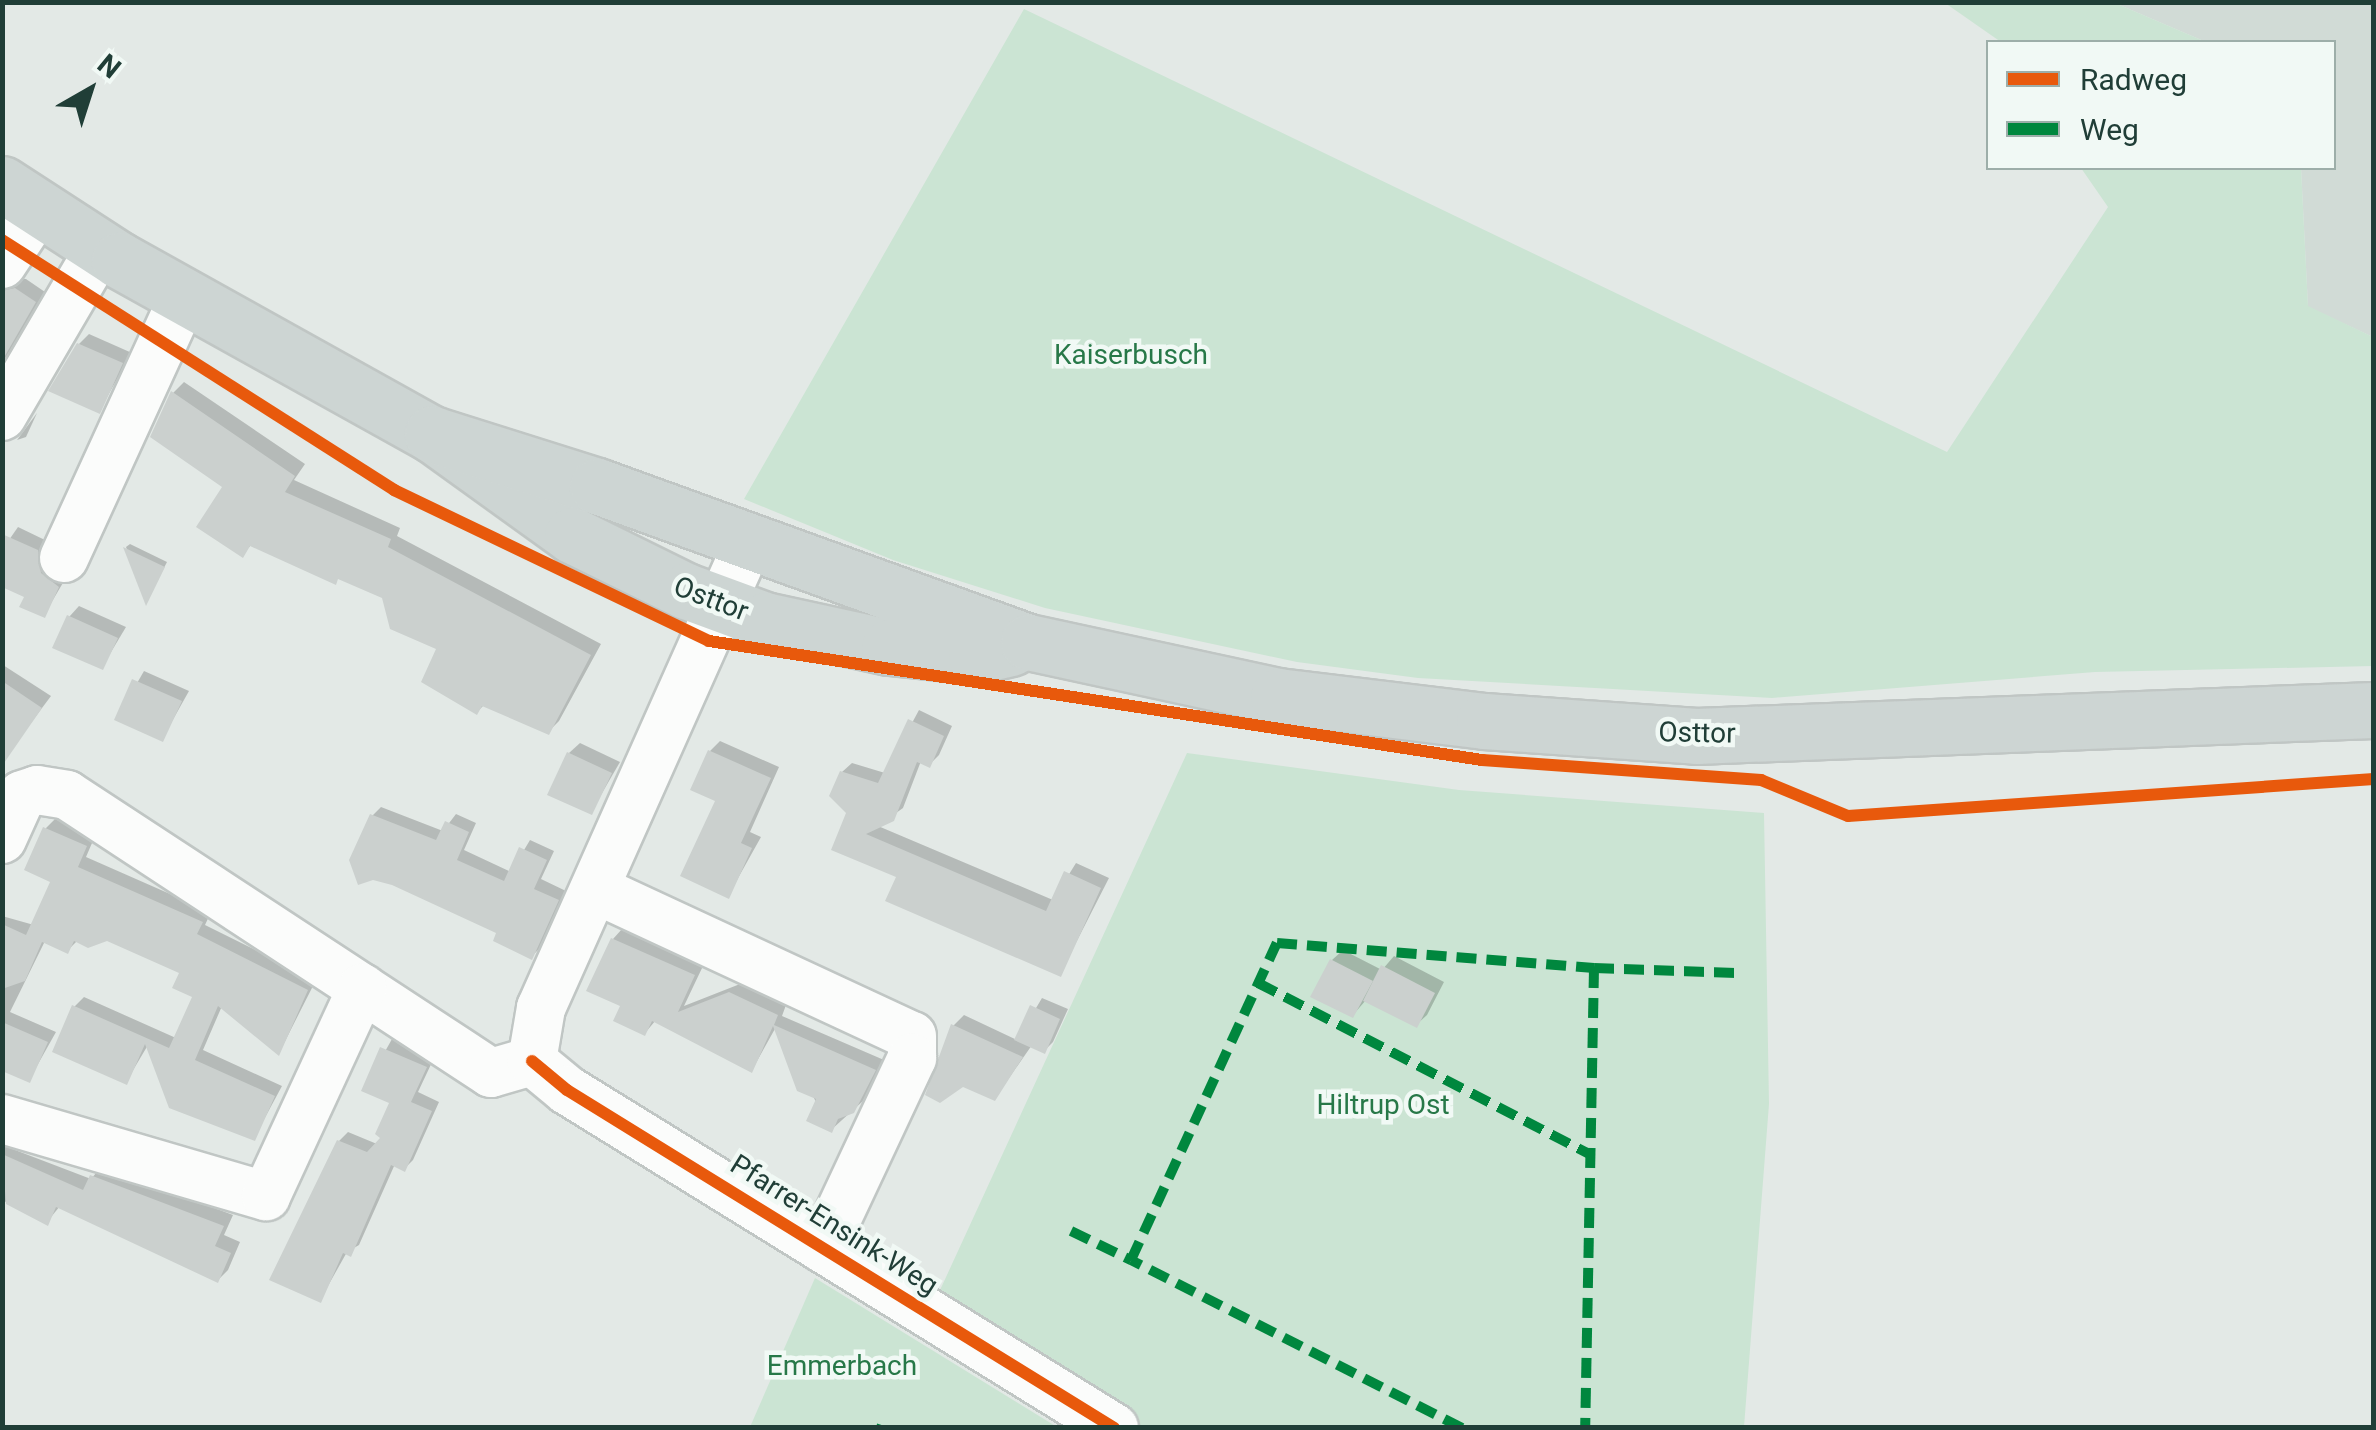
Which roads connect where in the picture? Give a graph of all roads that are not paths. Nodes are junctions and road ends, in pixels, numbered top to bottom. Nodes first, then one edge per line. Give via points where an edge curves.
1 (16, 204) edge
2 (100, 248) junction
3 (2, 264) edge
4 (184, 296) junction
5 (2, 416) edge
6 (432, 434) junction
7 (748, 544) junction
8 (64, 558) dead end
9 (725, 605) junction
10 (1028, 642) junction
11 (2374, 710) edge
12 (12, 794) edge
13 (2, 840) edge
14 (596, 889) junction
15 (362, 988) junction
16 (532, 1060) junction
17 (2, 1119) edge
18 (823, 1248) junction
19 (1114, 1428) edge

1 - 2 main road, Osttor
1 - 3 street
2 - 4 main road, Osttor
2 - 5 street
4 - 6 main road, Osttor
4 - 8 street
6 - 7 main road, Osttor
6 - 9 main road, Osttor via 572,535
7 - 9 street
7 - 10 main road, Osttor
9 - 10 main road, Osttor via 889,647 976,656
9 - 14 street
10 - 11 main road, Osttor via 1278,696 1484,721 1696,736
12 - 13 street
12 - 15 street via 68,794
14 - 16 street via 541,1008
14 - 18 street via 912,1036 912,1058
15 - 16 street via 491,1072
15 - 17 street via 266,1196
16 - 18 street, Pfarrer-Ensink-Weg via 568,1090
18 - 19 street, Pfarrer-Ensink-Weg

